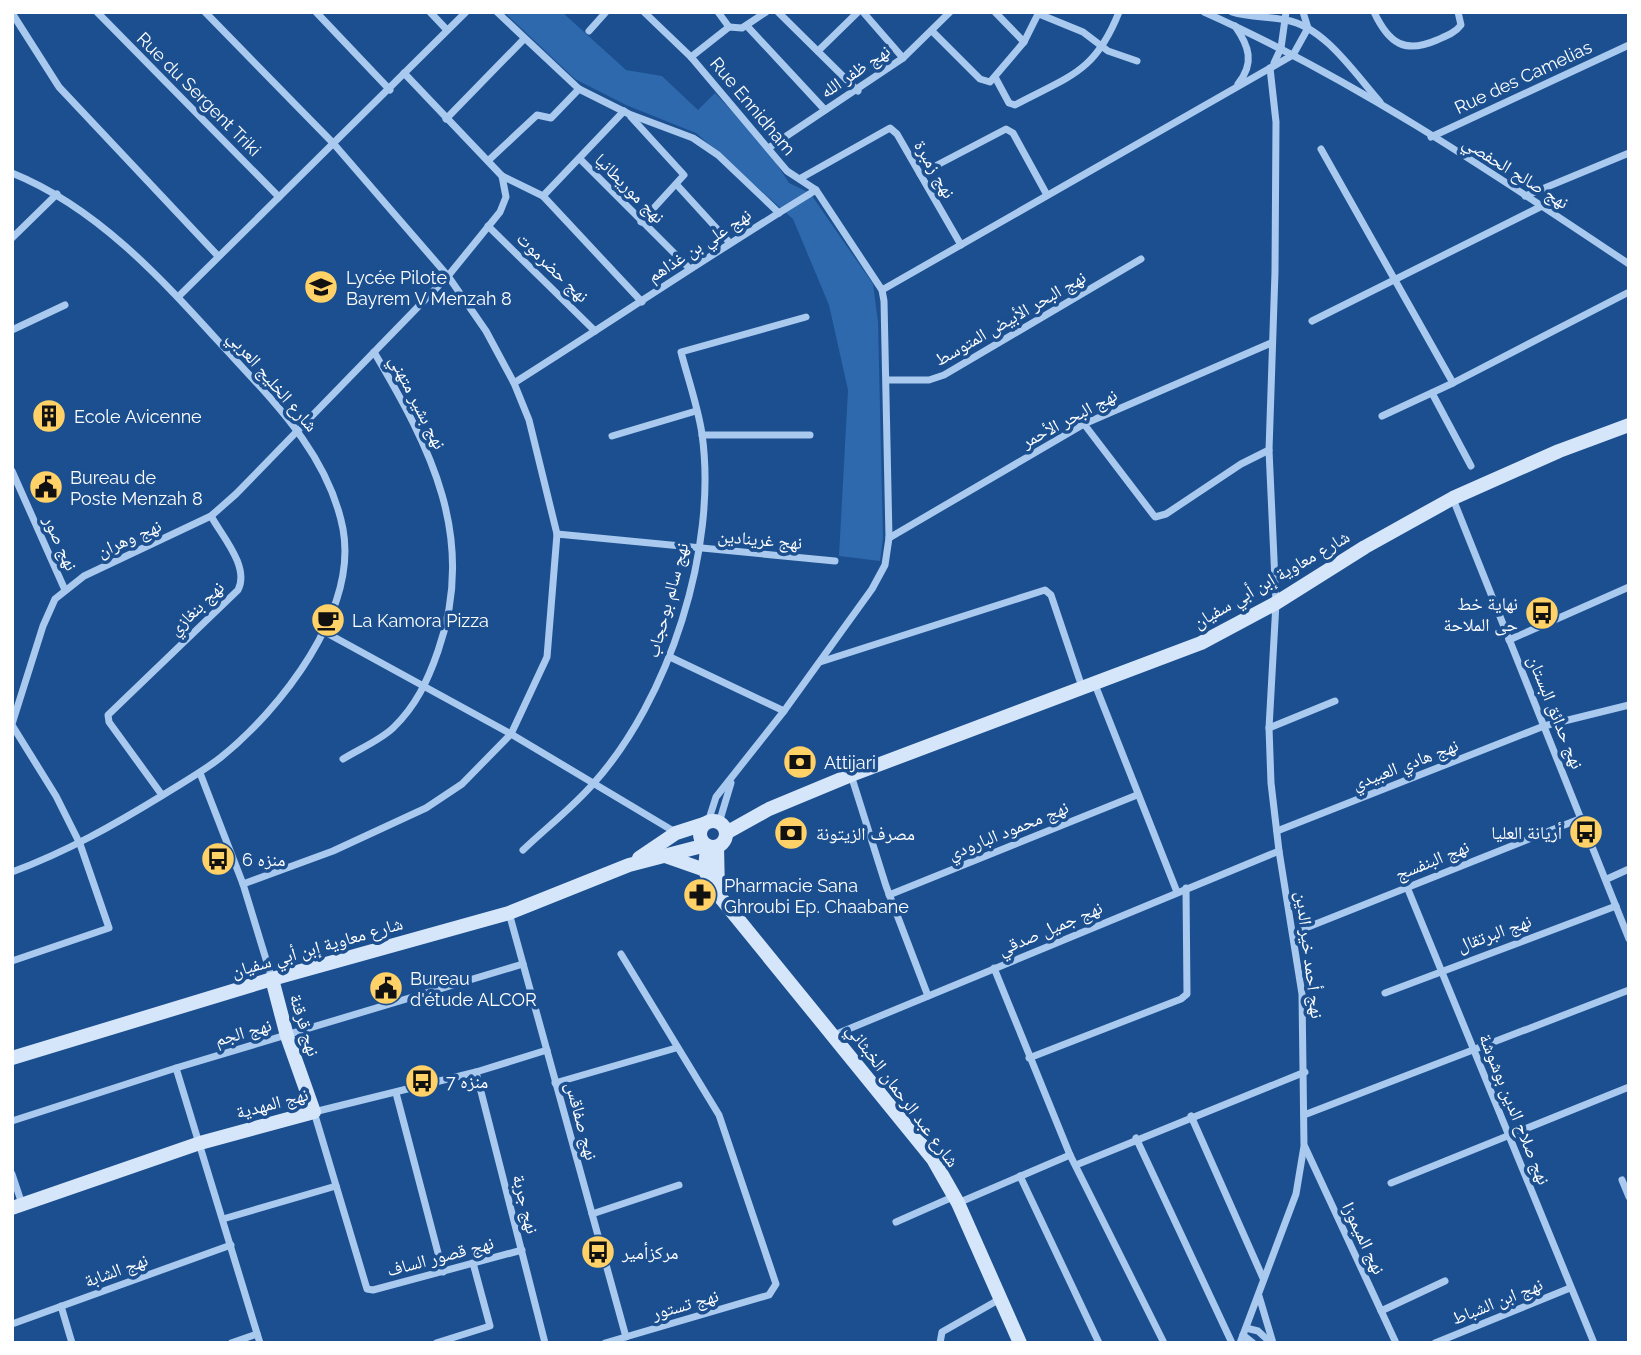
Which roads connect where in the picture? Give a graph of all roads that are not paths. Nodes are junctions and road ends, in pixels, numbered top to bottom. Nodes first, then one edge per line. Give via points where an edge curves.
1 (97, 12) edge
2 (205, 12) edge
3 (316, 12) edge
4 (430, 12) edge
5 (466, 12) edge
6 (497, 12) edge
7 (644, 12) edge
8 (718, 12) edge
9 (766, 12) edge
10 (778, 12) edge
11 (861, 12) edge
12 (876, 12) edge
13 (950, 12) edge
14 (995, 12) edge
15 (1119, 12) edge
16 (1204, 12) edge
17 (1232, 12) edge
18 (1262, 12) edge
19 (1303, 12) edge
20 (1374, 12) edge
21 (1458, 12) edge
22 (12, 13) edge
23 (605, 13) edge
24 (1039, 13) edge
25 (1286, 16) edge
26 (1255, 18) junction
27 (869, 19) junction
28 (1235, 25) junction
29 (747, 26) junction
30 (729, 27) junction
31 (1308, 28) junction
32 (447, 30) junction
33 (589, 31) dead end
34 (932, 31) junction
35 (524, 39) junction
36 (1024, 43) junction
37 (1629, 46) edge
38 (1104, 48) junction
39 (1280, 48) junction
40 (818, 51) junction
41 (1293, 55) junction
42 (691, 57) junction
43 (904, 58) junction
44 (1137, 61) dead end
45 (1272, 66) junction
46 (404, 74) junction
47 (995, 77) junction
48 (1235, 87) junction
49 (579, 89) junction
50 (390, 90) junction
51 (858, 91) junction
52 (1385, 108) junction
53 (825, 110) junction
54 (626, 113) junction
55 (446, 119) junction
56 (1431, 137) junction
57 (334, 143) junction
58 (770, 147) junction
59 (1321, 149) dead end
60 (1629, 153) edge
61 (490, 159) junction
62 (580, 159) junction
63 (12, 173) edge
64 (920, 174) junction
65 (502, 176) junction
66 (801, 178) junction
67 (677, 185) junction
68 (816, 190) junction
69 (57, 194) junction
70 (1047, 195) junction
71 (1525, 195) junction
72 (544, 196) junction
73 (279, 197) junction
74 (1542, 206) junction
75 (779, 213) junction
76 (641, 222) junction
77 (488, 226) junction
78 (12, 237) edge
79 (729, 242) junction
80 (961, 245) junction
81 (218, 256) junction
82 (1141, 259) dead end
83 (1629, 264) edge
84 (689, 268) junction
85 (448, 276) junction
86 (1395, 282) junction
87 (882, 290) junction
88 (1629, 292) edge
89 (178, 297) junction
90 (642, 302) junction
91 (65, 305) dead end
92 (806, 317) dead end
93 (1312, 321) dead end
94 (12, 330) edge
95 (595, 331) junction
96 (1271, 343) junction
97 (374, 352) junction
98 (887, 380) junction
99 (514, 383) junction
100 (1454, 383) junction
101 (1432, 393) junction
102 (696, 411) junction
103 (1382, 416) dead end
104 (1084, 424) junction
105 (1629, 425) edge
106 (298, 428) junction
107 (702, 435) junction
108 (810, 435) dead end
109 (612, 436) dead end
110 (1269, 450) junction
111 (1471, 466) dead end
112 (12, 471) edge
113 (1453, 498) junction
114 (211, 516) junction
115 (557, 534) junction
116 (889, 538) junction
117 (699, 549) junction
118 (835, 561) dead end
119 (1629, 587) edge
120 (65, 590) junction
121 (1276, 603) junction
122 (323, 631) junction
123 (1509, 640) junction
124 (670, 657) junction
125 (819, 662) junction
126 (1088, 685) junction
127 (424, 689) junction
128 (1335, 701) dead end
129 (1629, 705) edge
130 (784, 711) junction
131 (12, 724) edge
132 (1544, 726) junction
133 (1269, 728) junction
134 (511, 734) junction
135 (343, 758) dead end
136 (200, 773) junction
137 (851, 775) junction
138 (733, 779) junction
139 (592, 785) junction
140 (1137, 794) junction
141 (162, 795) junction
142 (1582, 818) junction
143 (716, 825) junction
144 (1277, 831) junction
145 (676, 834) junction
146 (80, 844) junction
147 (710, 846) junction
148 (523, 850) dead end
149 (1279, 851) junction
150 (660, 856) junction
151 (629, 865) junction
152 (1629, 869) edge
153 (705, 870) junction
154 (12, 872) edge
155 (1607, 879) junction
156 (243, 884) junction
157 (1407, 887) junction
158 (1186, 888) junction
159 (1177, 892) junction
160 (718, 894) junction
161 (889, 895) junction
162 (1616, 906) junction
163 (509, 913) junction
164 (1293, 933) junction
165 (1629, 939) edge
166 (621, 954) dead end
167 (12, 961) edge
168 (523, 964) junction
169 (994, 968) junction
170 (1441, 969) junction
171 (272, 979) junction
172 (1629, 990) edge
173 (1385, 993) dead end
174 (928, 996) junction
175 (834, 1035) junction
176 (287, 1036) junction
177 (676, 1048) junction
178 (547, 1050) junction
179 (1474, 1052) junction
180 (12, 1058) edge
181 (1028, 1058) junction
182 (176, 1068) junction
183 (476, 1072) junction
184 (1305, 1072) junction
185 (555, 1083) junction
186 (1629, 1087) edge
187 (396, 1093) junction
188 (314, 1112) junction
189 (1304, 1115) junction
190 (1191, 1116) junction
191 (12, 1121) edge
192 (1508, 1135) junction
193 (1136, 1138) junction
194 (200, 1143) junction
195 (1304, 1146) junction
196 (1070, 1155) junction
197 (1076, 1165) junction
198 (12, 1174) edge
199 (1020, 1176) junction
200 (1622, 1180) dead end
201 (1391, 1183) dead end
202 (679, 1185) dead end
203 (337, 1186) junction
204 (1629, 1197) edge
205 (956, 1200) junction
206 (17, 1206) edge
207 (592, 1214) junction
208 (223, 1219) junction
209 (896, 1222) dead end
210 (231, 1245) junction
211 (522, 1250) junction
212 (473, 1263) junction
213 (443, 1272) junction
214 (1263, 1279) junction
215 (1445, 1281) dead end
216 (1570, 1288) junction
217 (368, 1289) joint
218 (1259, 1294) junction
219 (1000, 1299) junction
220 (61, 1306) junction
221 (1381, 1311) junction
222 (12, 1324) edge
223 (257, 1334) junction
224 (1243, 1335) edge
225 (626, 1337) junction
226 (940, 1339) edge
227 (72, 1343) edge
228 (231, 1343) edge
229 (260, 1343) edge
230 (436, 1343) edge
231 (545, 1343) edge
232 (605, 1343) edge
233 (932, 1343) edge
234 (1020, 1343) edge
235 (1099, 1343) edge
236 (1164, 1343) edge
237 (1232, 1343) edge
238 (1253, 1343) edge
239 (1272, 1343) edge
240 (1396, 1343) edge
241 (1435, 1343) edge
242 (1594, 1343) edge

1 - 73 street, Rue du Sergent Triki
2 - 57 street
3 - 50 street
4 - 32 street
5 - 32 street
6 - 35 street, نهج علي بن غذاهم
7 - 42 street, Rue Ennidham
8 - 30 street
9 - 29 street
10 - 40 street
11 - 27 street
11 - 40 street
12 - 27 street
13 - 34 street, نهج ظفر الله
14 - 36 street
15 - 38 street
16 - 28 street, نهج صالح الحفصي
17 - 26 street, نهج صالح الحفصي
18 - 26 street
19 - 31 street
20 - 21 street via 1391,36 1416,48 1457,30 1461,25
22 - 81 street via 58,88
23 - 33 street
24 - 36 street
24 - 38 street via 1083,32
25 - 26 street, نهج صالح الحفصي
25 - 31 street, نهج صالح الحفصي
25 - 39 street
27 - 43 street
28 - 39 street, نهج صالح الحفصي
28 - 48 street via 1250,55 1245,76
29 - 30 street
29 - 53 street
30 - 42 street
31 - 41 street
31 - 52 street, نهج صالح الحفصي
32 - 46 street
34 - 43 street, نهج ظفر الله
34 - 47 street via 980,79 990,82
35 - 49 street, نهج علي بن غذاهم
35 - 55 street
36 - 47 street
37 - 56 street, Rue des Camelias
38 - 44 street
38 - 47 street via 1088,65 1015,105 1009,103
39 - 41 street, نهج صالح الحفصي
39 - 45 street
40 - 51 street
41 - 45 street
41 - 52 street, نهج صالح الحفصي
42 - 58 street, Rue Ennidham
43 - 51 street, نهج ظفر الله
45 - 48 street
45 - 96 street, نهج أحمد خير الدين via 1276,122
46 - 50 street
46 - 55 street
48 - 70 street
49 - 54 street, نهج علي بن غذاهم
49 - 61 street via 551,118 537,115
50 - 57 street
51 - 53 street, نهج ظفر الله
52 - 56 street, نهج صالح الحفصي
53 - 58 street, نهج ظفر الله
54 - 62 street
54 - 67 street via 683,174
54 - 75 street, نهج علي بن غذاهم via 692,138 718,155
55 - 61 street
56 - 71 street, نهج صالح الحفصي
57 - 73 street
57 - 85 street
58 - 66 street, Rue Ennidham via 787,171
59 - 86 street
60 - 71 street
61 - 65 street
62 - 72 street
62 - 76 street, نهج موريطانيا
63 - 69 street, شارع الخليج العربي
64 - 66 street, نهج زمبرة via 897,134 885,128
64 - 70 street via 1006,129 1013,133
64 - 80 street, نهج زمبرة
65 - 72 street
65 - 77 street, نهج وهران via 506,197
66 - 68 street, Rue Ennidham
67 - 76 street
67 - 79 street
68 - 75 street
68 - 87 street, Rue Ennidham
69 - 78 street
69 - 89 street, شارع الخليج العربي via 133,253
70 - 80 street
71 - 74 street, نهج صالح الحفصي
72 - 90 street
73 - 81 street
74 - 83 street, نهج صالح الحفصي
74 - 86 street
75 - 79 street, نهج علي بن غذاهم
76 - 84 street, نهج موريطانيا
77 - 85 street, نهج وهران
77 - 95 street, نهج حضرموت
79 - 84 street, نهج علي بن غذاهم
80 - 87 street
81 - 89 street
82 - 98 street, نهج البحر الأبيض المتوسط via 944,375 929,380
84 - 90 street, نهج علي بن غذاهم
85 - 97 street, نهج وهران
85 - 99 street
86 - 93 street
86 - 100 street
87 - 98 street
88 - 100 street
89 - 106 street, شارع الخليج العربي
90 - 95 street, نهج علي بن غذاهم
91 - 94 street
92 - 102 street, نهج سالم بوحجاب via 681,352
95 - 99 street, نهج علي بن غذاهم
96 - 104 street, نهج البحر الأحمر
96 - 110 street, نهج أحمد خير الدين
97 - 106 street, نهج وهران
97 - 127 street, نهج بشير متهني via 419,430 449,517 451,598
98 - 116 street
99 - 115 street via 544,470
100 - 101 street
101 - 103 street
101 - 111 street
102 - 107 street, نهج سالم بوحجاب
102 - 109 street
104 - 110 street via 1155,517
104 - 116 street, نهج البحر الأحمر
105 - 113 main road, شارع معاوية إبن أبي سفيان
106 - 114 street, نهج وهران
106 - 122 street, شارع الخليج العربي via 332,492 343,530 345,567 340,594
107 - 108 street
107 - 117 street, نهج سالم بوحجاب
110 - 121 street, نهج أحمد خير الدين
112 - 120 street, نهج صور
113 - 121 main road, شارع معاوية إبن أبي سفيان
113 - 123 street, نهج حدائق البستان
114 - 120 street, نهج وهران via 84,576
114 - 141 street, نهج بنغازي via 239,565 240,585 108,715
115 - 117 street, نهج غرينادين
115 - 134 street via 547,657
116 - 125 street via 880,577
117 - 118 street, نهج غرينادين
117 - 124 street, نهج سالم بوحجاب
119 - 123 street
120 - 131 street via 55,599 43,626
121 - 126 main road, شارع معاوية إبن أبي سفيان via 1201,643
121 - 133 street, نهج أحمد خير الدين
122 - 127 street
122 - 136 street, شارع الخليج العربي via 272,705 239,742
123 - 132 street, نهج حدائق البستان
124 - 130 street
124 - 139 street, نهج سالم بوحجاب via 637,722
125 - 126 street via 1045,590
125 - 130 street
126 - 137 main road, شارع معاوية إبن أبي سفيان
126 - 140 street
127 - 134 street
127 - 135 street, نهج بشير متهني via 395,726
128 - 133 street
129 - 132 street, نهج هادي العبيدي
130 - 138 street
131 - 146 street
132 - 142 street, نهج حدائق البستان
132 - 144 street, نهج هادي العبيدي
133 - 144 street, نهج أحمد خير الدين
134 - 139 street
134 - 156 street via 462,784 426,808 333,851
136 - 141 street, شارع الخليج العربي
136 - 156 street, نهج قرقنة
137 - 143 main road, شارع معاوية إبن أبي سفيان
137 - 161 street
138 - 143 street
138 - 143 street via 713,803
139 - 145 street
139 - 148 street, نهج سالم بوحجاب
140 - 159 street
140 - 161 street, نهج محمود البارودي
141 - 146 street, شارع الخليج العربي
142 - 155 street, نهج حدائق البستان
142 - 157 street, نهج البنفسج
143 - 145 main road, شارع معاوية إبن أبي سفيان
143 - 147 main road via 723,843
143 - 147 main road via 700,835
144 - 149 street, نهج أحمد خير الدين
145 - 151 main road, شارع معاوية إبن أبي سفيان
146 - 154 street, شارع الخليج العربي
146 - 167 street via 109,928
147 - 150 main road, شارع معاوية إبن أبي سفيان
147 - 153 main road
147 - 160 main road
149 - 158 street, نهج جميل صدقي
149 - 164 street, نهج أحمد خير الدين
150 - 151 main road, شارع معاوية إبن أبي سفيان
150 - 153 main road
151 - 163 main road, شارع معاوية إبن أبي سفيان
152 - 155 street
153 - 160 main road, شارع عبد الرحمان الخبثاني
155 - 162 street, نهج حدائق البستان
156 - 171 street, نهج قرقنة
157 - 164 street, نهج البنفسج
157 - 170 street, نهج صلاح الدين بوشوشة
158 - 159 street, نهج جميل صدقي
158 - 181 street via 1187,994
159 - 169 street, نهج جميل صدقي
160 - 175 main road, شارع عبد الرحمان الخبثاني
161 - 174 street
162 - 165 street, نهج حدائق البستان
162 - 170 street, نهج البرتقال
163 - 168 street, نهج صفاقس
163 - 171 main road, شارع معاوية إبن أبي سفيان
164 - 184 street, نهج أحمد خير الدين via 1302,994
166 - 177 street
168 - 176 street, نهج الجم
168 - 178 street, نهج صفاقس
169 - 174 street, نهج جميل صدقي
169 - 181 street
170 - 173 street, نهج البرتقال
170 - 179 street, نهج صلاح الدين بوشوشة
171 - 176 main road, نهج قرقنة
171 - 180 main road, شارع معاوية إبن أبي سفيان
172 - 179 street
174 - 175 street, نهج جميل صدقي
175 - 205 main road, شارع عبد الرحمان الخبثاني via 933,1159
176 - 182 street, نهج الجم
176 - 188 main road, نهج قرقنة
177 - 185 street
177 - 225 street, نهج تستور via 719,1115 776,1284 773,1293
178 - 183 street, نهج المهدية
178 - 185 street, نهج صفاقس
179 - 189 street
179 - 192 street, نهج صلاح الدين بوشوشة
181 - 196 street
182 - 191 street, نهج الجم
182 - 194 street
183 - 187 street, نهج المهدية
183 - 211 street, نهج جربة
184 - 189 street, نهج أحمد خير الدين
184 - 190 street
185 - 207 street, نهج صفاقس
186 - 192 street
187 - 188 street, نهج المهدية
187 - 213 street
188 - 194 main road, نهج المهدية
188 - 203 street, نهج قرقنة
189 - 195 street, نهج أحمد خير الدين
190 - 193 street
190 - 214 street
192 - 201 street
192 - 216 street, نهج صلاح الدين بوشوشة
193 - 197 street
193 - 237 street
194 - 206 main road, نهج المهدية
194 - 208 street
195 - 214 street, نهج أحمد خير الدين via 1296,1194
195 - 221 street, نهج الميموزا
196 - 197 street
196 - 199 street
197 - 236 street
198 - 206 street
199 - 205 street
199 - 235 street
200 - 204 street
202 - 207 street
203 - 208 street
203 - 217 street, نهج قرقنة
205 - 209 street
205 - 219 main road, شارع عبد الرحمان الخبثاني
207 - 225 street, نهج صفاقس
208 - 210 street
210 - 220 street, نهج الشابة
210 - 223 street
211 - 212 street, نهج قصور الساف
211 - 231 street, نهج جربة
212 - 213 street, نهج قصور الساف
212 - 230 street via 491,1326
213 - 217 street, نهج قصور الساف
214 - 218 street, نهج أحمد خير الدين
215 - 221 street
216 - 241 street, نهج ابن الشباط
216 - 242 street, نهج صلاح الدين بوشوشة
218 - 224 street, نهج أحمد خير الدين
218 - 239 street
219 - 226 street
219 - 234 main road, شارع عبد الرحمان الخبثاني
220 - 222 street, نهج الشابة
220 - 227 street
221 - 240 street, نهج الميموزا
223 - 228 street
223 - 229 street
224 - 238 street
224 - 239 street via 1258,1331
225 - 232 street, نهج تستور
226 - 233 street

